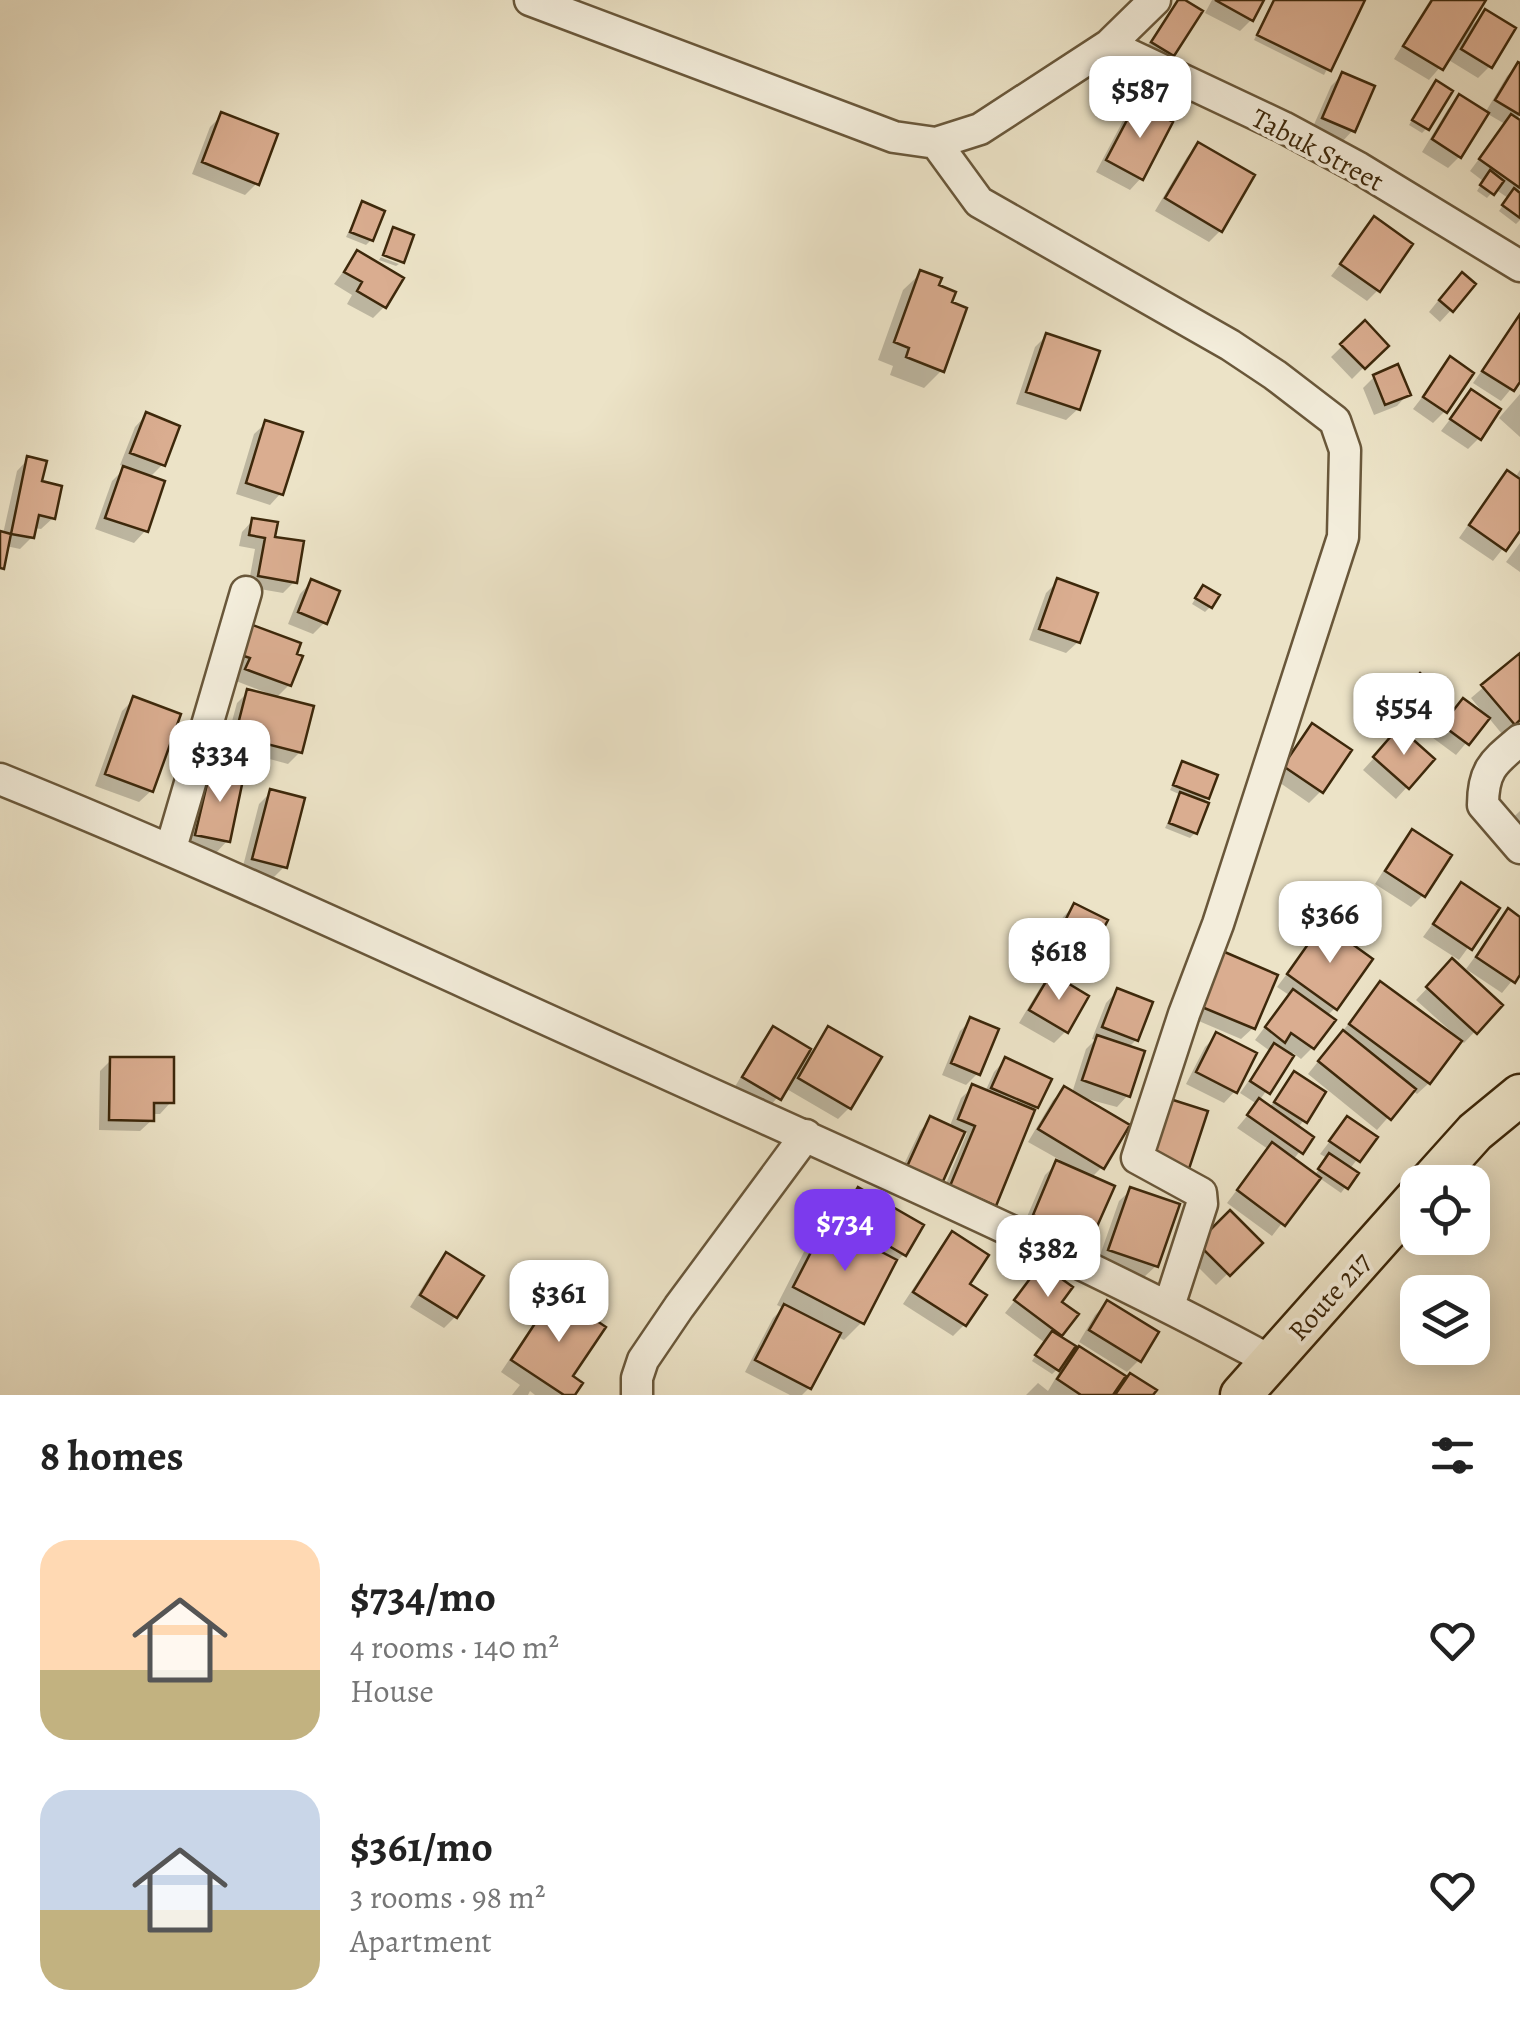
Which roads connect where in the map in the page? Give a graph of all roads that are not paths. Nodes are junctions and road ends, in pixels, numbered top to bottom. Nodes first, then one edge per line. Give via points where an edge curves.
1 (530, 0) edge
2 (1155, 0) edge
3 (1109, 46) junction
4 (936, 144) junction
5 (1520, 266) edge
6 (246, 592) dead end
7 (1520, 740) edge
8 (0, 780) edge
9 (171, 848) junction
10 (1520, 848) edge
11 (1520, 1095) edge
12 (806, 1135) junction
13 (1445, 1165) edge
14 (1400, 1216) edge
15 (1170, 1306) junction
16 (1271, 1361) junction
17 (637, 1395) edge
18 (1241, 1395) edge

1 - 4 street via 894,138
2 - 3 street
3 - 4 street via 980,129
3 - 5 street, Tabuk Street via 1298,135
4 - 15 street via 979,202 1276,376 1334,421 1345,450 1342,536 1137,1158 1201,1193
6 - 9 street
7 - 10 street via 1492,764 1483,784 1483,806
8 - 9 street
9 - 12 street
11 - 13 main road
12 - 15 street
12 - 17 street via 643,1360
14 - 16 main road, Route 217
15 - 16 street
16 - 18 main road, Route 217

